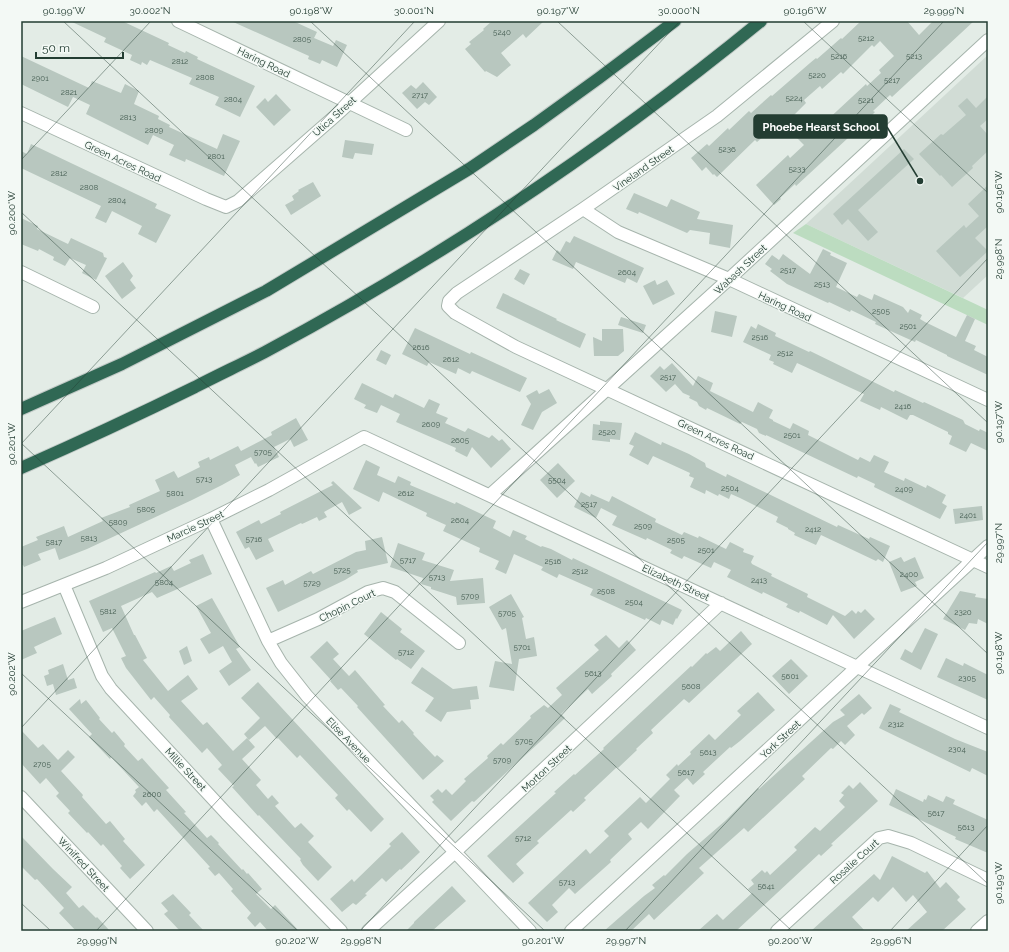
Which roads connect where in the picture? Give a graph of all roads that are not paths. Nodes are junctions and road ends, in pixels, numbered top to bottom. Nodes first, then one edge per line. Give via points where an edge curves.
1 (178, 21) edge
2 (439, 21) edge
3 (675, 21) edge
4 (761, 21) edge
5 (833, 21) edge
6 (988, 40) edge
7 (349, 103) junction
8 (21, 113) edge
9 (406, 130) dead end
10 (226, 206) joint
11 (583, 209) junction
12 (21, 272) edge
13 (729, 279) junction
14 (448, 306) joint
15 (93, 307) dead end
16 (608, 389) junction
17 (988, 400) edge
18 (21, 409) edge
19 (363, 437) joint
20 (21, 468) edge
21 (490, 495) junction
22 (211, 519) junction
23 (988, 546) edge
24 (973, 560) junction
25 (988, 567) edge
26 (64, 585) junction
27 (21, 602) edge
28 (722, 603) junction
29 (268, 641) junction
30 (459, 643) dead end
31 (858, 667) junction
32 (988, 728) edge
33 (21, 797) edge
34 (455, 852) junction
35 (988, 880) edge
36 (988, 921) edge
37 (147, 931) edge
38 (341, 931) edge
39 (368, 931) edge
40 (530, 931) edge
41 (571, 931) edge
42 (777, 931) edge
43 (977, 931) edge

1 - 7 street, Haring Road
2 - 7 street, Utica Street
3 - 18 highway via 586,88 468,169 272,287 122,364
4 - 20 highway via 627,126 513,204 395,279 264,353
5 - 11 street, Vineland Street via 717,116
6 - 13 street, Wabash Street
7 - 9 street, Haring Road
7 - 10 street, Utica Street via 238,201
8 - 10 street, Green Acres Road
11 - 13 street, Haring Road via 618,232
11 - 14 street, Vineland Street via 457,293 448,301
12 - 15 street
13 - 16 street, Wabash Street
13 - 17 street, Haring Road
14 - 16 street, Green Acres Road via 455,313 516,347
16 - 21 street, Wabash Street
16 - 24 street, Green Acres Road
19 - 21 street, Elizabeth Street
19 - 22 street, Marcie Street via 269,490
21 - 28 street, Elizabeth Street
22 - 26 street, Marcie Street
22 - 29 street, Elise Avenue
23 - 24 street, York Street
24 - 25 street, Green Acres Road
24 - 31 street, York Street
26 - 27 street, Marcie Street
26 - 38 street, Millie Street via 102,676 111,689 226,813
28 - 31 street, Elizabeth Street
28 - 34 street, Morton Street
29 - 30 street, Chopin Court via 318,619 368,592 383,588 395,592
29 - 34 street, Elise Avenue via 281,663 307,696
31 - 32 street, Elizabeth Street
31 - 41 street, York Street
33 - 37 street, Winifred Street
34 - 39 street, Morton Street
34 - 40 street, Elise Avenue
35 - 42 street, Rosalie Court via 911,843 888,836 879,838
36 - 43 street

